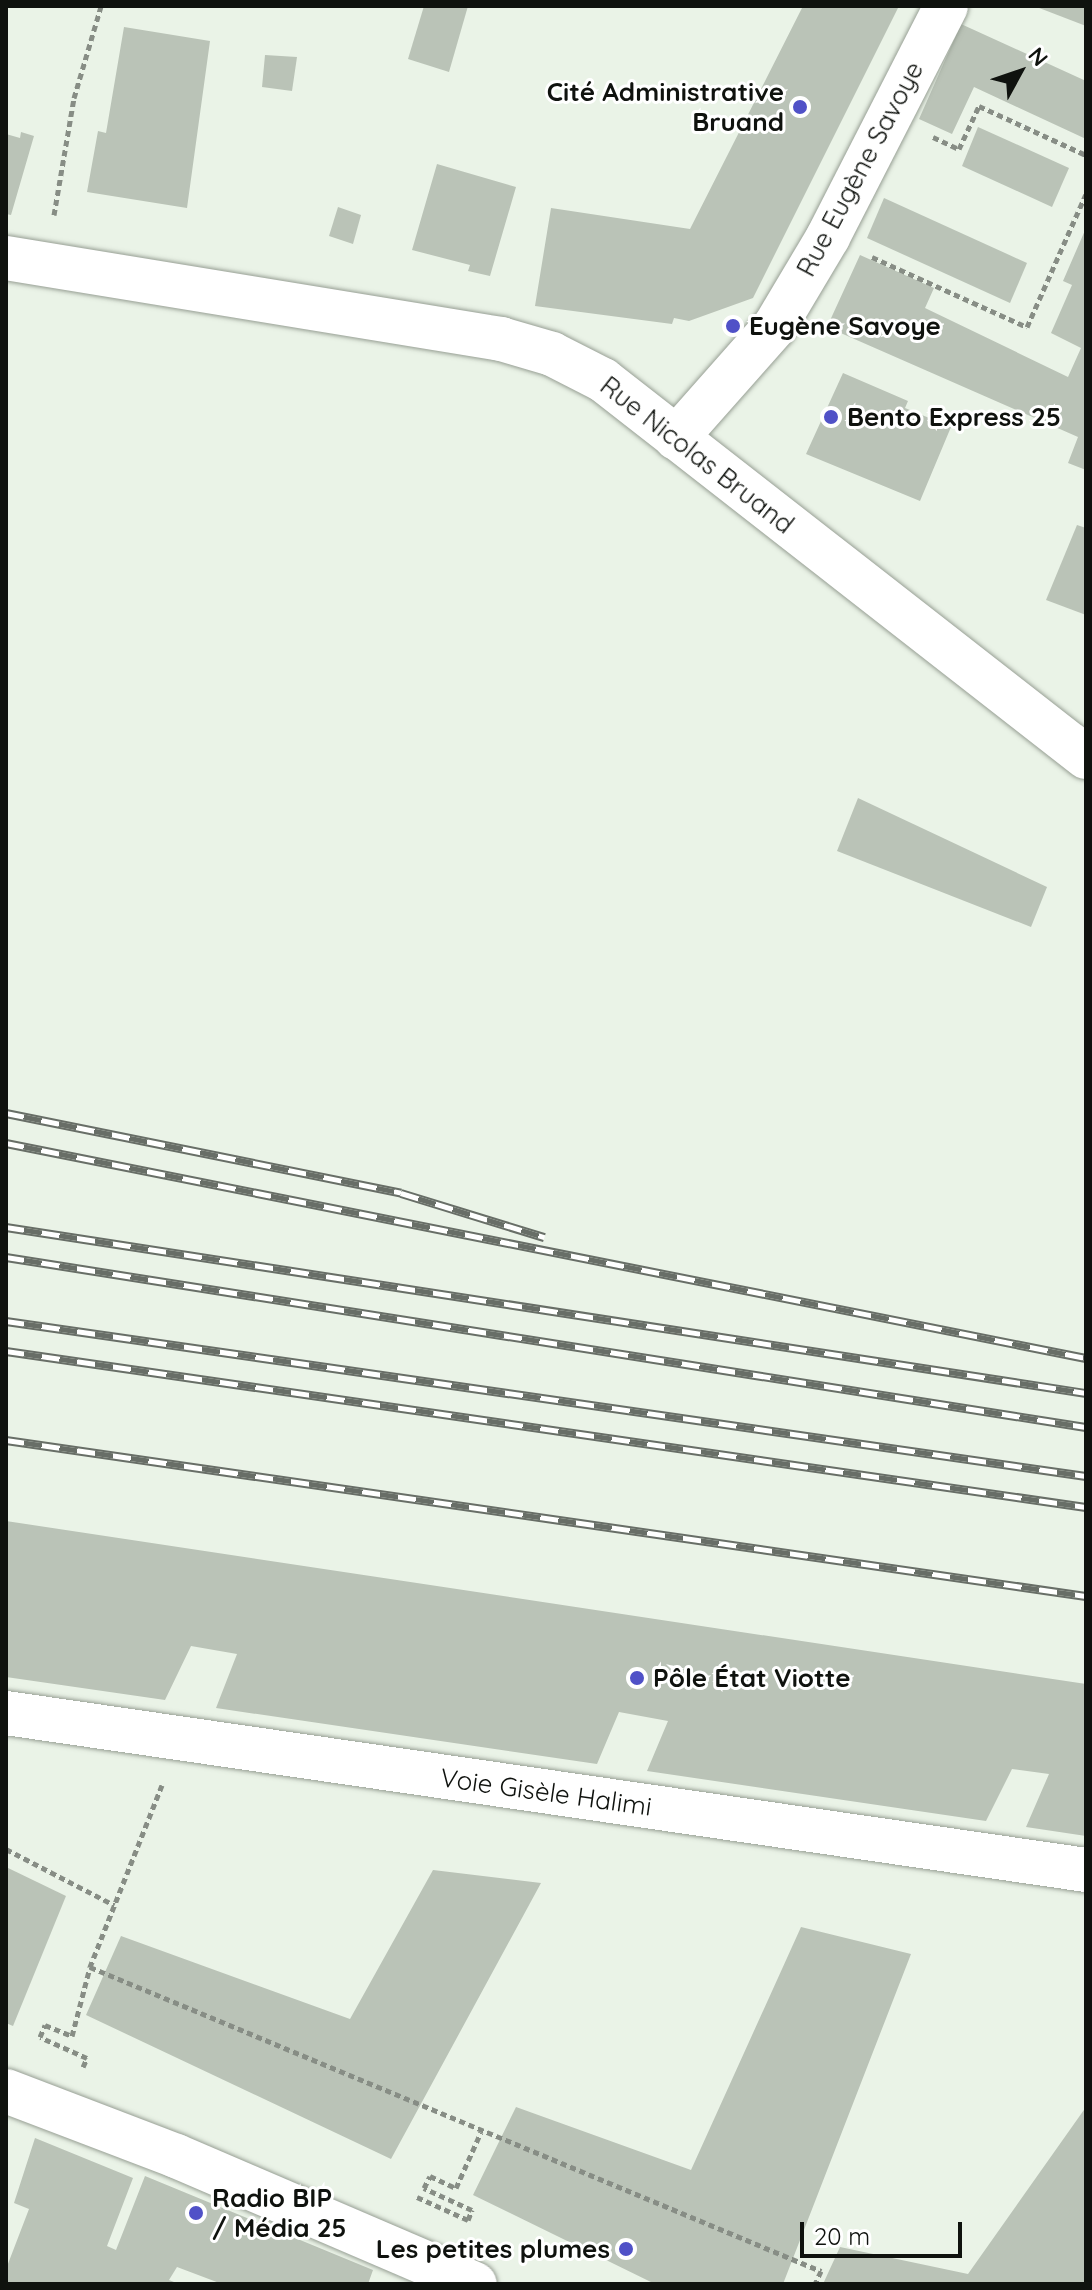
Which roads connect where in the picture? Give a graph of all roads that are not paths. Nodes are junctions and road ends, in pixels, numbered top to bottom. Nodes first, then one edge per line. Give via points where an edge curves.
1 (946, 6) edge
2 (6, 258) edge
3 (676, 438) junction
4 (1086, 757) edge
5 (6, 1713) edge
6 (1086, 1870) edge
7 (9, 2106) edge
8 (416, 2273) edge
9 (475, 2284) edge

1 - 3 street, Rue Eugène Savoye via 828,237 775,326
2 - 3 street, Rue Nicolas Bruand via 501,339 552,354 603,380
3 - 4 street, Rue Nicolas Bruand
5 - 6 street, Voie Gisèle Halimi
7 - 8 street via 176,2156
8 - 9 street

